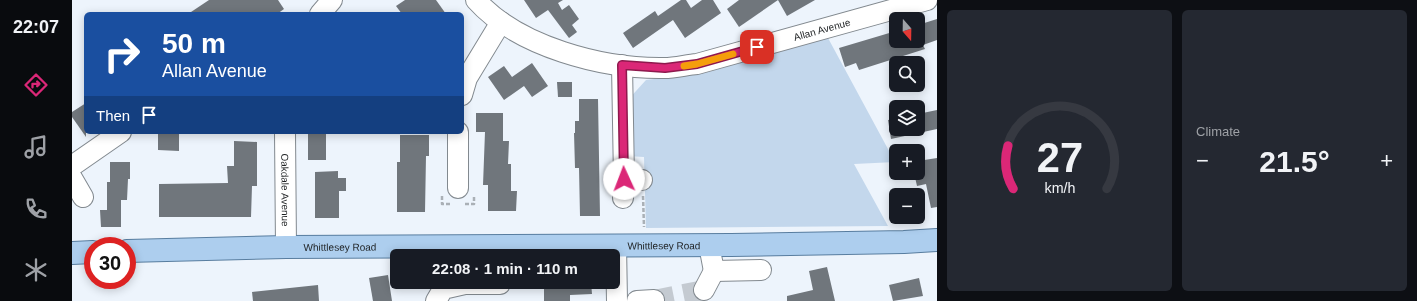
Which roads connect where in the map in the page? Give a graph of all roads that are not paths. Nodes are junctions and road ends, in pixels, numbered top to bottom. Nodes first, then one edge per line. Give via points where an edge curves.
1 (332, 0) edge
2 (476, 0) edge
3 (927, 0) edge
4 (906, 3) edge
5 (322, 12) edge
6 (501, 22) junction
7 (622, 65) junction
8 (464, 88) edge
9 (118, 134) edge
10 (285, 134) edge
11 (458, 134) edge
12 (72, 166) edge
13 (72, 178) edge
14 (630, 186) road end
15 (458, 187) dead end
16 (83, 197) dead end
17 (937, 240) edge
18 (616, 245) junction
19 (709, 245) junction
20 (286, 247) junction
21 (136, 251) edge
22 (84, 252) edge
23 (72, 253) edge
24 (761, 270) dead end
25 (714, 271) junction
26 (443, 289) edge
27 (704, 290) dead end
28 (436, 301) edge
29 (617, 301) edge

1 - 5 street
2 - 6 street, Allan Avenue
3 - 4 street, Allan Avenue
4 - 7 street, Allan Avenue via 697,64 665,68
6 - 7 street, Allan Avenue via 563,52
6 - 8 street via 467,78
7 - 14 street
9 - 12 street
10 - 20 street, Oakdale Avenue
11 - 15 street
13 - 16 street
17 - 19 main road, Whittlesey Road
18 - 19 main road, Whittlesey Road
18 - 20 main road, Whittlesey Road
18 - 29 street
19 - 25 street
20 - 21 main road, Whittlesey Road
22 - 23 main road
24 - 25 street
25 - 27 street
26 - 28 street

